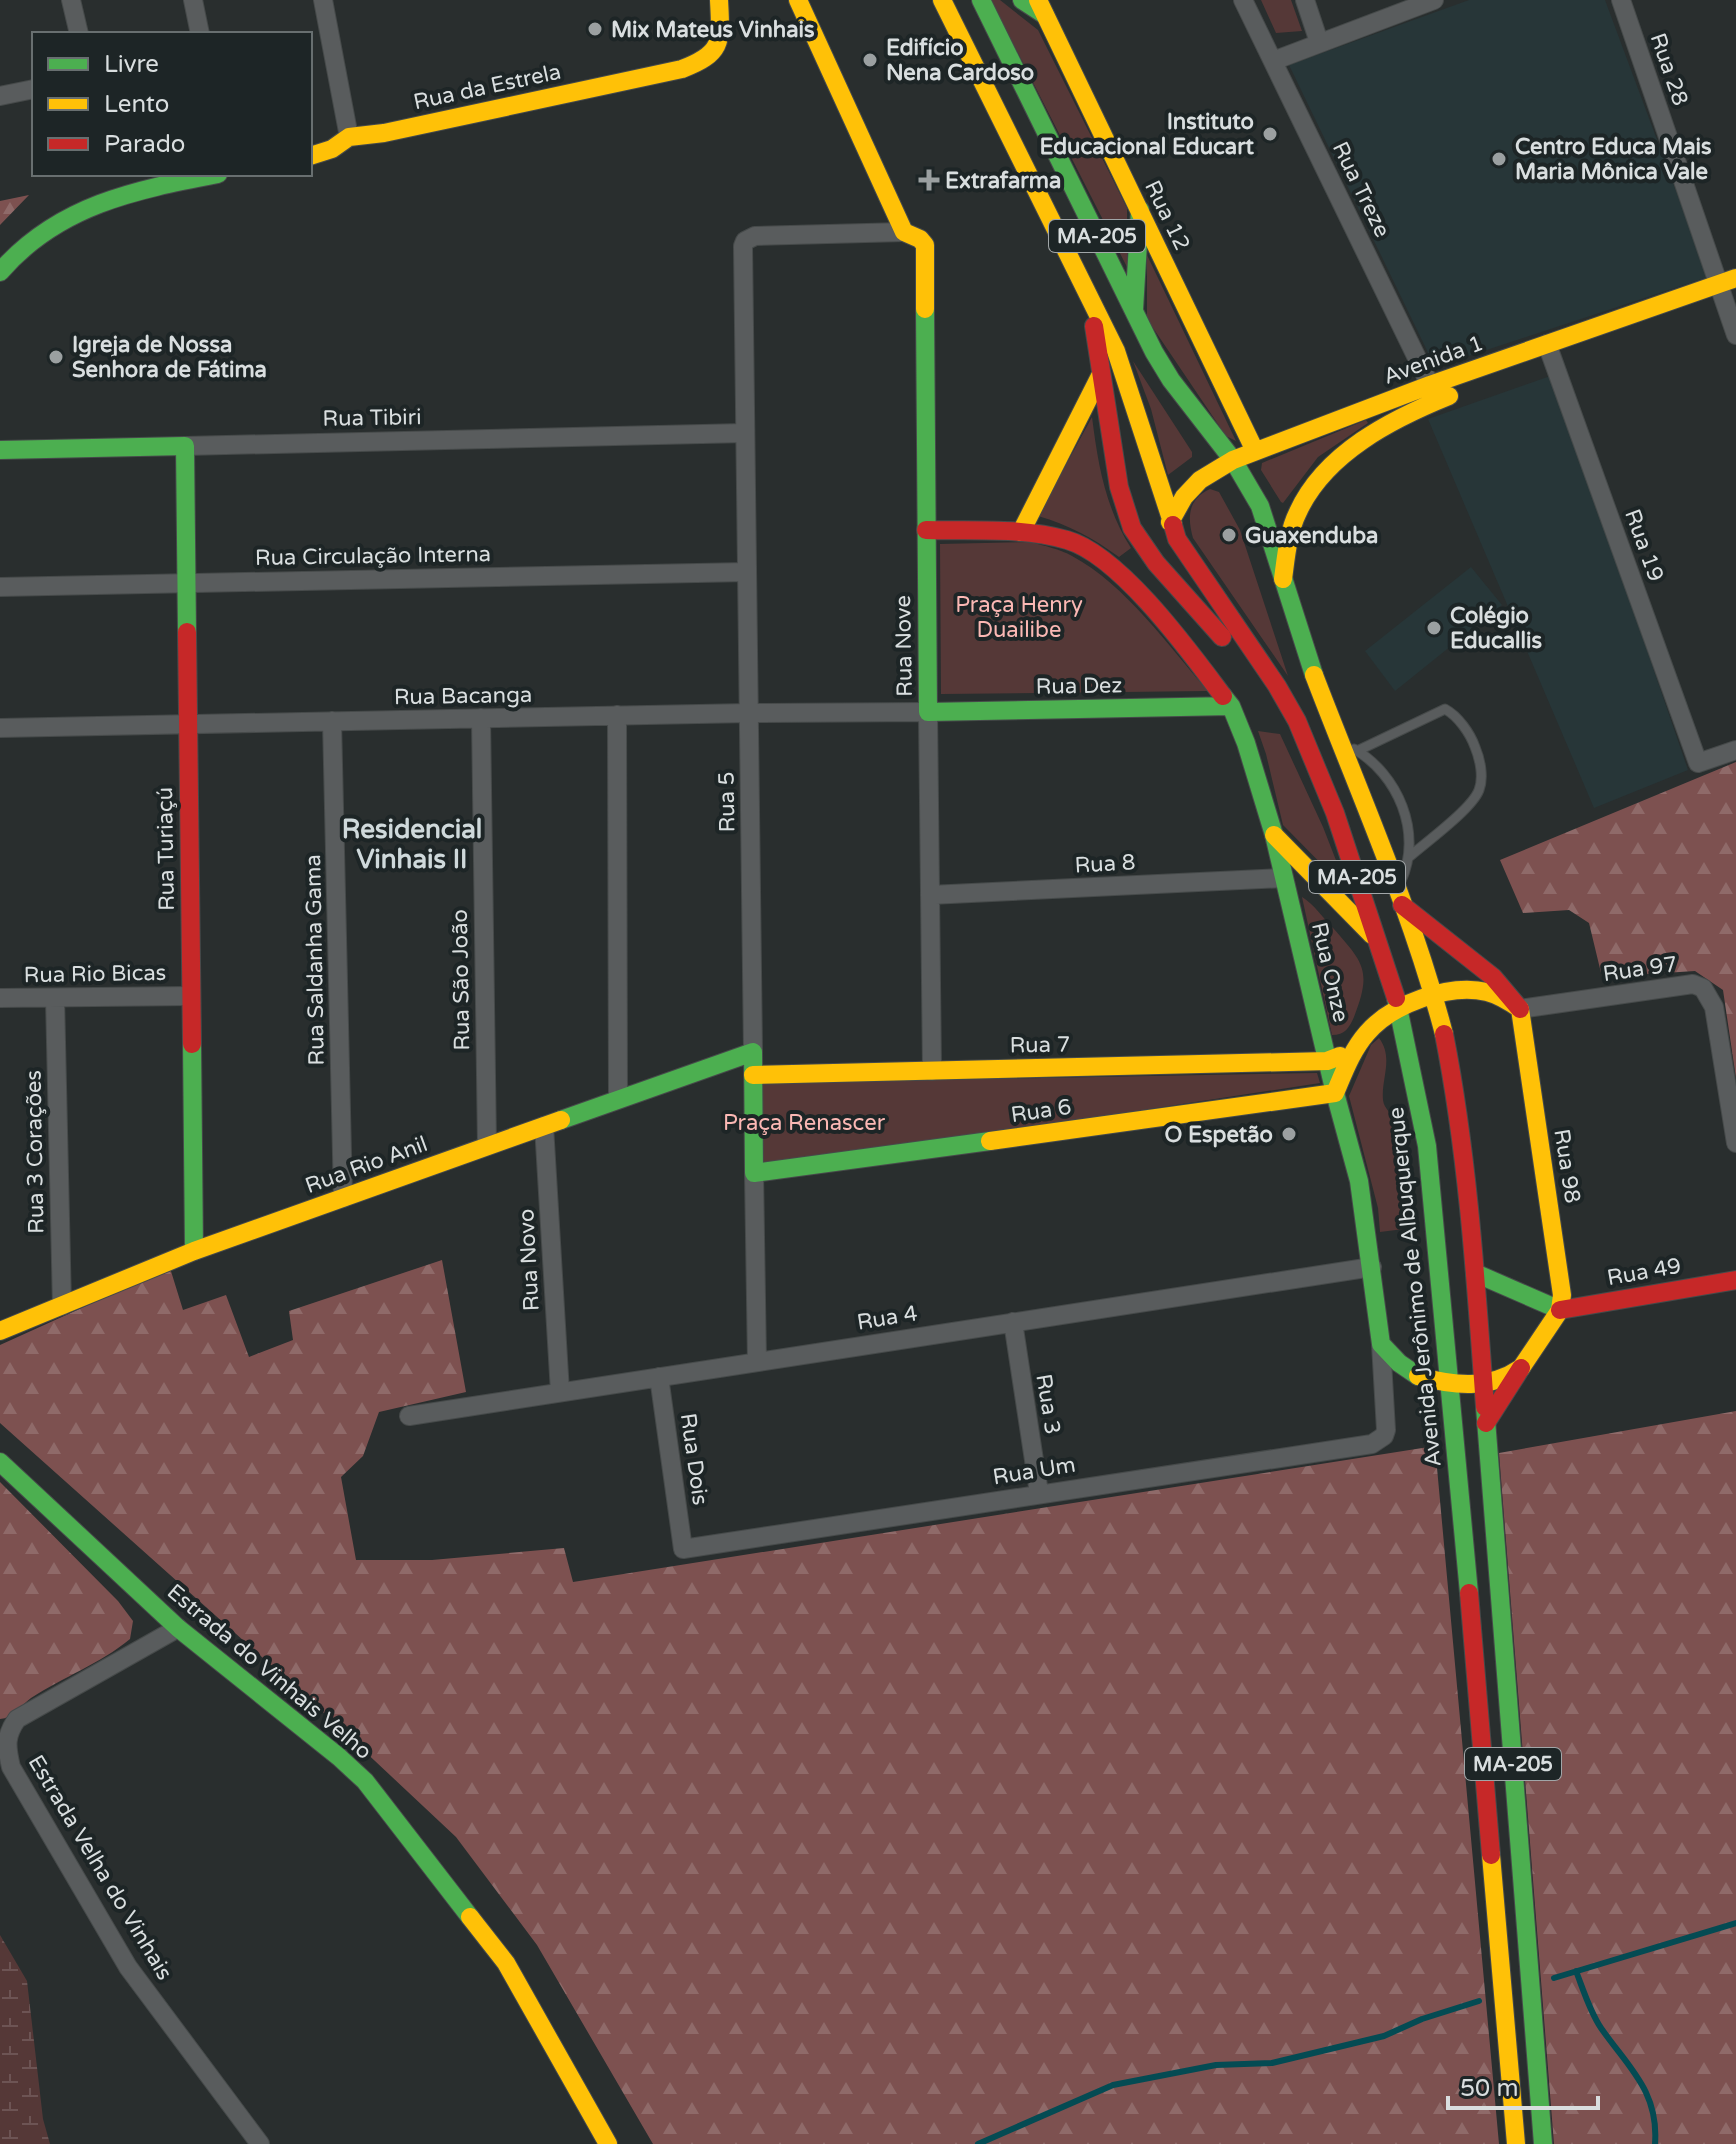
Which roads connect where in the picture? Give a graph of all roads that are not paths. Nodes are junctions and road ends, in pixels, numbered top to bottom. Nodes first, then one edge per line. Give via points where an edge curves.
1 (71, 0) edge
2 (193, 0) edge
3 (323, 0) edge
4 (719, 0) edge
5 (798, 0) edge
6 (942, 0) edge
7 (981, 0) edge
8 (1022, 0) edge
9 (1243, 0) edge
10 (1305, 0) edge
11 (1434, 0) edge
12 (1621, 0) edge
13 (1042, 8) edge
14 (79, 32) edge
15 (200, 32) edge
16 (1319, 42) junction
17 (1273, 61) junction
18 (32, 89) edge
19 (0, 96) edge
20 (349, 137) junction
21 (312, 155) edge
22 (209, 176) edge
23 (1140, 210) junction
24 (904, 232) junction
25 (0, 272) edge
26 (1729, 289) edge
27 (1089, 293) junction
28 (1134, 312) junction
29 (1736, 335) edge
30 (1550, 352) junction
31 (1100, 376) junction
32 (1434, 393) junction
33 (745, 433) junction
34 (185, 446) junction
35 (0, 450) edge
36 (1255, 451) junction
37 (1233, 460) junction
38 (1170, 522) junction
39 (926, 530) junction
40 (1021, 532) junction
41 (747, 572) junction
42 (186, 583) junction
43 (1283, 583) junction
44 (0, 587) edge
45 (1231, 706) junction
46 (928, 712) junction
47 (749, 713) junction
48 (617, 715) junction
49 (481, 718) junction
50 (332, 721) junction
51 (188, 724) junction
52 (0, 728) edge
53 (1349, 747) junction
54 (1736, 750) edge
55 (1335, 813) junction
56 (1274, 835) junction
57 (1408, 858) junction
58 (1283, 878) junction
59 (930, 895) junction
60 (1399, 898) junction
61 (1379, 942) junction
62 (191, 996) junction
63 (1434, 997) junction
64 (0, 998) edge
65 (55, 998) junction
66 (1399, 1008) junction
67 (1520, 1009) junction
68 (1355, 1049) junction
69 (753, 1052) junction
70 (1327, 1061) junction
71 (932, 1071) junction
72 (753, 1075) junction
73 (1335, 1093) junction
74 (618, 1099) junction
75 (544, 1126) junction
76 (1736, 1143) edge
77 (487, 1146) junction
78 (754, 1173) junction
79 (343, 1198) junction
80 (194, 1251) junction
81 (1372, 1267) junction
82 (1475, 1273) junction
83 (1736, 1280) edge
84 (62, 1306) junction
85 (1560, 1310) junction
86 (1013, 1322) junction
87 (0, 1331) edge
88 (1381, 1344) junction
89 (757, 1362) junction
90 (1521, 1368) junction
91 (659, 1377) junction
92 (1483, 1384) junction
93 (1449, 1385) junction
94 (560, 1392) junction
95 (409, 1416) dead end
96 (1486, 1423) junction
97 (1386, 1430) joint
98 (0, 1462) edge
99 (1039, 1493) junction
100 (683, 1549) joint
101 (178, 1628) junction
102 (260, 2144) edge
103 (608, 2144) edge
104 (1516, 2144) edge
105 (1543, 2144) edge

1 - 14 street
2 - 15 street
3 - 20 street
4 - 20 street, Rua da Estrela via 718,48 702,63
5 - 24 street, Rua Nove
6 - 27 street, Avenida Jerônimo de Albuquerque / MA-205
7 - 28 street, MA-205
8 - 13 street
9 - 17 street, Rua Treze
10 - 16 street
11 - 16 street
12 - 26 street, Rua 28
13 - 23 street, Rua 12
16 - 17 street
17 - 32 street, Rua Treze
18 - 19 street
20 - 21 street, Rua da Estrela
22 - 25 street via 142,191 50,225 11,256
23 - 28 street
23 - 36 street, Rua 12
24 - 33 street, Rua 5 via 755,236 745,241
24 - 39 street, Rua Nove via 925,245
26 - 29 street, Rua 28
26 - 30 street, Avenida 1
27 - 31 street
27 - 38 street, Avenida Jerônimo de Albuquerque / MA-205 via 1116,351
28 - 37 street, MA-205 via 1167,373
30 - 32 street, Avenida 1
30 - 54 street, Rua 19 via 1698,763
31 - 40 street
31 - 55 street via 1119,487 1132,528 1258,684
32 - 36 street, Avenida 1
32 - 43 street, Avenida 1 via 1319,478 1297,513
33 - 34 street, Rua Tibiri
33 - 41 street, Rua 5
34 - 35 street, Rua Tibiri
34 - 42 street, Rua Turiaçú
36 - 37 street, Avenida 1
37 - 38 street, Avenida 1 via 1200,480
37 - 43 street, MA-205 via 1260,506
38 - 55 street, Avenida Jerônimo de Albuquerque / MA-205 via 1288,704
39 - 40 street, Rua Onze
39 - 46 street, Rua Nove
40 - 45 street, Rua Onze via 1071,541 1112,567 1188,649
41 - 42 street, Rua Circulação Interna
41 - 47 street, Rua 5
42 - 44 street, Rua Circulação Interna
42 - 51 street, Rua Turiaçú
43 - 53 street, MA-205 via 1301,640
45 - 46 street, Rua Dez
45 - 56 street, Rua Onze
46 - 47 street, Rua Bacanga
46 - 59 street, Rua Nove
47 - 48 street, Rua Bacanga
47 - 69 street, Rua 5
48 - 49 street, Rua Bacanga
48 - 74 street
49 - 50 street, Rua Bacanga
49 - 77 street, Rua São João
50 - 51 street, Rua Bacanga
50 - 79 street, Rua Saldanha Gama
51 - 52 street, Rua Bacanga
51 - 62 street, Rua Turiaçú
53 - 57 lane via 1384,774 1402,805
53 - 57 lane via 1445,709 1474,744 1481,769 1479,792
53 - 60 street, MA-205
55 - 61 street, Avenida Jerônimo de Albuquerque / MA-205
56 - 58 street, Rua Onze
56 - 61 street
57 - 60 lane
58 - 59 street, Rua 8
58 - 70 street, Rua Onze
59 - 71 street, Rua Nove
60 - 63 street, MA-205
60 - 67 street via 1493,977
61 - 66 street, Avenida Jerônimo de Albuquerque / MA-205
62 - 65 street, Rua Rio Bicas
62 - 80 street, Rua Turiaçú
63 - 66 street
63 - 67 street via 1481,991
63 - 82 street, MA-205 via 1456,1093
64 - 65 street, Rua Rio Bicas
65 - 84 street, Rua 3 Corações
66 - 68 street via 1371,1028
66 - 93 street, Avenida Jerônimo de Albuquerque / MA-205 via 1427,1146
67 - 76 street, Rua 97 via 1693,984 1703,988 1714,1007
67 - 85 street, Rua 98 via 1560,1279
68 - 70 street
68 - 73 street
69 - 72 street, Rua 5
69 - 74 street, Rua Rio Anil
70 - 71 street, Rua 7
70 - 73 street, Rua Onze
71 - 72 street, Rua 7
72 - 78 street, Rua 5
73 - 78 street, Rua 6
73 - 81 street, Rua Onze via 1359,1181
74 - 75 street, Rua Rio Anil
75 - 77 street, Rua Rio Anil
75 - 94 street, Rua Novo
77 - 79 street, Rua Rio Anil
78 - 89 street, Rua 5
79 - 80 street, Rua Rio Anil
80 - 84 street, Rua Rio Anil
81 - 86 street, Rua 4
81 - 88 street, Rua Onze
82 - 85 street
82 - 92 street, MA-205
83 - 85 street, Rua 49
84 - 87 street, Rua Rio Anil
85 - 90 street
86 - 89 street, Rua 4
86 - 99 street, Rua 3
88 - 93 street via 1408,1371
88 - 97 street, Rua Onze
89 - 91 street, Rua 4
90 - 92 street
90 - 96 street
91 - 94 street, Rua 4
91 - 100 street, Rua Dois
92 - 93 street
92 - 96 street, MA-205
93 - 104 street, Avenida Jerônimo de Albuquerque / MA-205
94 - 95 street, Rua 4
96 - 105 street, MA-205
97 - 99 street, Rua Um via 1372,1444
98 - 101 street, Estrada do Vinhais Velho
99 - 100 street, Rua Um
101 - 102 street, Estrada Velha do Vinhais via 17,1719 5,1744 11,1767 128,1967
101 - 103 street, Estrada do Vinhais Velho via 365,1781 506,1963

